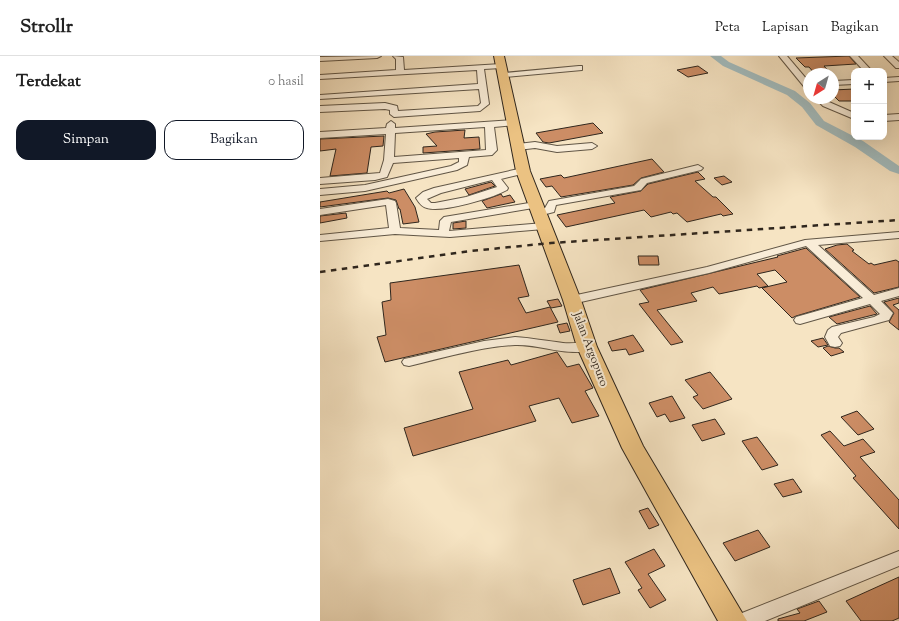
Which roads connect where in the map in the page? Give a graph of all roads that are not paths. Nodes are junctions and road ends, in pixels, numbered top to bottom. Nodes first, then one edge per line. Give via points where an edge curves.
1 (377, 56) edge
2 (398, 56) edge
3 (783, 56) edge
4 (794, 56) edge
5 (854, 56) edge
6 (888, 56) edge
7 (320, 59) edge
8 (501, 66) edge
9 (899, 66) edge
10 (480, 67) junction
11 (579, 68) dead end
12 (865, 68) edge
13 (400, 72) junction
14 (320, 77) edge
15 (803, 79) edge
16 (899, 79) edge
17 (887, 80) edge
18 (851, 82) edge
19 (839, 83) edge
20 (483, 86) junction
21 (320, 97) edge
22 (826, 104) edge
23 (320, 109) edge
24 (394, 114) junction
25 (851, 115) edge
26 (899, 117) edge
27 (887, 118) edge
28 (513, 123) junction
29 (489, 124) junction
30 (390, 131) junction
31 (320, 135) edge
32 (592, 146) dead end
33 (518, 147) junction
34 (464, 155) junction
35 (389, 160) junction
36 (698, 168) dead end
37 (523, 171) junction
38 (495, 177) junction
39 (320, 181) edge
40 (320, 192) edge
41 (320, 212) edge
42 (539, 215) junction
43 (395, 231) junction
44 (444, 231) dead end
45 (899, 235) edge
46 (320, 238) edge
47 (809, 243) junction
48 (899, 292) edge
49 (572, 300) junction
50 (871, 300) junction
51 (800, 320) dead end
52 (835, 342) dead end
53 (587, 347) junction
54 (409, 362) dead end
55 (899, 558) edge
56 (733, 621) edge
57 (744, 621) edge

1 - 7 street
2 - 13 street
3 - 4 street
3 - 15 street
5 - 12 street
6 - 9 street
8 - 10 street
8 - 11 street
8 - 28 highway, Jalan Argopuro
10 - 13 street
10 - 20 street
13 - 14 street
16 - 17 street
18 - 19 street
20 - 21 street
20 - 24 street via 485,104 480,108
22 - 25 street
23 - 24 street via 385,106 394,108
24 - 30 street
26 - 27 street
28 - 29 street
28 - 33 highway, Jalan Argopuro
29 - 30 street
29 - 34 street via 491,152
30 - 31 street
30 - 35 street
32 - 33 street via 557,149 535,145
33 - 37 highway, Jalan Argopuro
34 - 35 street
34 - 40 street via 464,162 454,168 365,188
35 - 39 street via 385,173 380,176
36 - 42 street via 644,181 637,188 553,203 550,210
37 - 38 street
37 - 42 highway, Jalan Argopuro
38 - 38 street via 426,194 420,198 429,206 439,206 489,195 503,188
41 - 43 street via 388,202 391,203
42 - 43 street via 450,234
42 - 44 street via 448,219 445,221
42 - 49 highway, Jalan Argopuro
43 - 46 street
45 - 47 street
47 - 49 street via 710,270
47 - 50 street
48 - 50 street
49 - 53 highway, Jalan Argopuro
50 - 51 street
50 - 52 street via 887,315 878,320 838,330 831,337
53 - 54 street via 515,341 484,345
53 - 56 highway, Jalan Argopuro via 633,448
55 - 57 street

